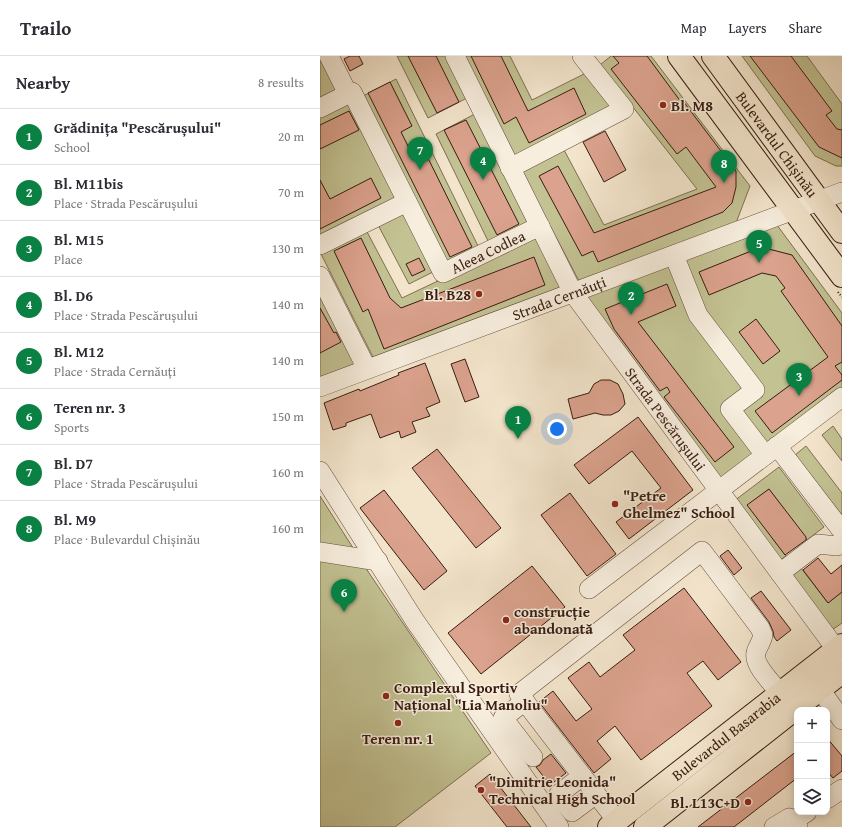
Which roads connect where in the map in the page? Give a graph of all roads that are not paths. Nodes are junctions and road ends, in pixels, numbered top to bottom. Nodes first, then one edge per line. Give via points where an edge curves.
1 (329, 56) edge
2 (454, 56) edge
3 (582, 56) edge
4 (679, 56) edge
5 (713, 56) edge
6 (348, 94) junction
7 (320, 108) edge
8 (510, 168) junction
9 (842, 192) edge
10 (818, 201) junction
11 (407, 202) junction
12 (793, 210) junction
13 (540, 226) junction
14 (842, 232) edge
15 (320, 245) edge
16 (674, 255) junction
17 (320, 276) edge
18 (842, 276) edge
19 (573, 293) junction
20 (367, 369) junction
21 (320, 387) edge
22 (842, 397) edge
23 (771, 451) junction
24 (320, 471) edge
25 (719, 490) junction
26 (842, 531) edge
27 (842, 543) edge
28 (320, 552) edge
29 (378, 561) junction
30 (780, 573) junction
31 (589, 589) dead end
32 (840, 650) edge
33 (807, 672) junction
34 (842, 672) edge
35 (821, 689) junction
36 (780, 693) junction
37 (524, 701) junction
38 (842, 720) edge
39 (533, 757) dead end
40 (582, 776) junction
41 (842, 790) edge
42 (596, 794) junction
43 (830, 797) edge
44 (799, 820) edge
45 (613, 824) edge
46 (560, 827) edge
47 (645, 827) edge
48 (774, 827) edge

1 - 6 street, Aleea Codlea
2 - 8 street, Strada Pescărușului
3 - 8 street via 624,109
4 - 12 main road, Bulevardul Chișinău
5 - 10 main road, Bulevardul Chișinău
6 - 7 street
6 - 11 street, Aleea Codlea via 352,92
8 - 13 street, Strada Pescărușului
9 - 10 street, Strada Cernăuți
10 - 12 street, Strada Cernăuți
10 - 14 main road, Bulevardul Chișinău
11 - 13 street, Aleea Codlea via 443,273
11 - 15 street
12 - 16 street, Strada Cernăuți
12 - 18 main road, Bulevardul Chișinău
13 - 19 street, Strada Pescărușului
16 - 19 street, Strada Cernăuți
16 - 23 street via 698,315 755,390 730,409
17 - 20 street
19 - 20 street, Strada Cernăuți
19 - 25 street, Strada Pescărușului
20 - 21 street, Strada Cernăuți
22 - 23 street
23 - 25 street
23 - 26 street
24 - 29 street
25 - 30 street, Strada Pescărușului
25 - 31 street
27 - 30 street via 837,546 818,544
28 - 29 street
29 - 46 street via 415,621
30 - 32 street, Strada Pescărușului
32 - 33 main road, Bulevardul Basarabia
33 - 35 street
33 - 36 main road, Bulevardul Basarabia
34 - 35 main road, Bulevardul Basarabia
35 - 38 street
35 - 47 main road, Bulevardul Basarabia
36 - 37 street via 756,661 756,652 763,635 760,628 702,551 519,694
36 - 45 main road, Bulevardul Basarabia
37 - 39 street via 503,718
37 - 40 street
40 - 42 street
40 - 42 street via 559,796 572,812
41 - 43 street
42 - 45 street
44 - 48 street via 789,818

